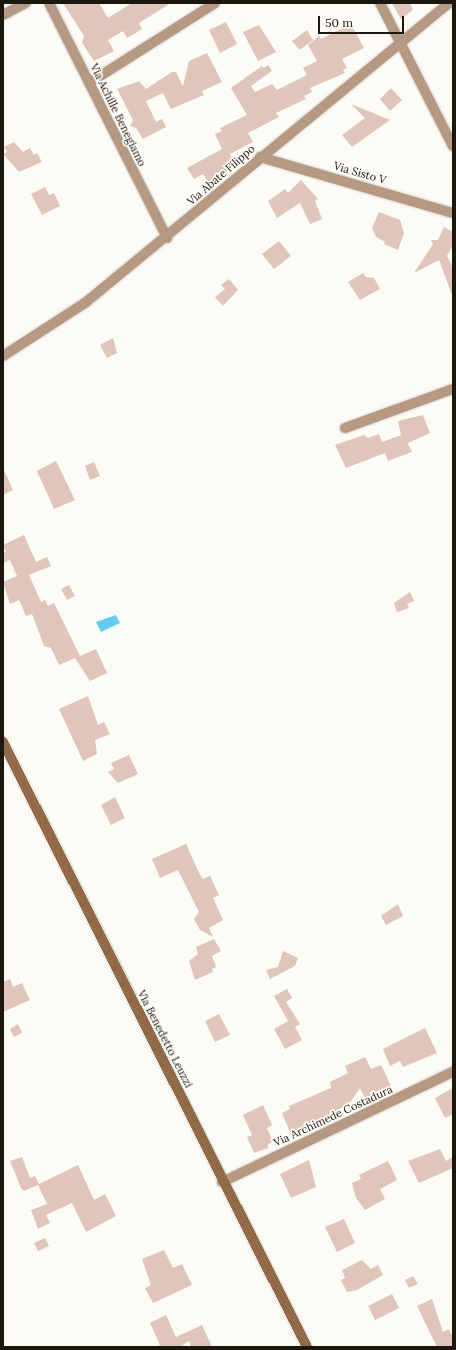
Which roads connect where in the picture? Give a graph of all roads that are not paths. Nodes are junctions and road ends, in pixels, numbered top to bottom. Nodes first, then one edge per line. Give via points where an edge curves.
1 (26, 3) edge
2 (49, 3) edge
3 (215, 3) edge
4 (380, 3) edge
5 (448, 3) edge
6 (3, 14) edge
7 (400, 43) junction
8 (89, 83) junction
9 (453, 146) edge
10 (260, 157) junction
11 (453, 213) edge
12 (167, 238) junction
13 (3, 356) edge
14 (453, 388) edge
15 (345, 428) dead end
16 (3, 742) edge
17 (453, 1072) edge
18 (222, 1182) junction
19 (307, 1347) edge

1 - 6 street
2 - 8 street, Via Achille Benegiamo
3 - 8 street
4 - 7 street
5 - 7 street, Via Abate Filippo
7 - 9 street
7 - 10 street, Via Abate Filippo
8 - 12 street, Via Achille Benegiamo
10 - 11 street, Via Sisto V
10 - 12 street, Via Abate Filippo
12 - 13 street, Via Abate Filippo via 85,303
14 - 15 street
16 - 18 street, Via Benedetto Leuzzi
17 - 18 street, Via Archimede Costadura
18 - 19 street, Via Benedetto Leuzzi

